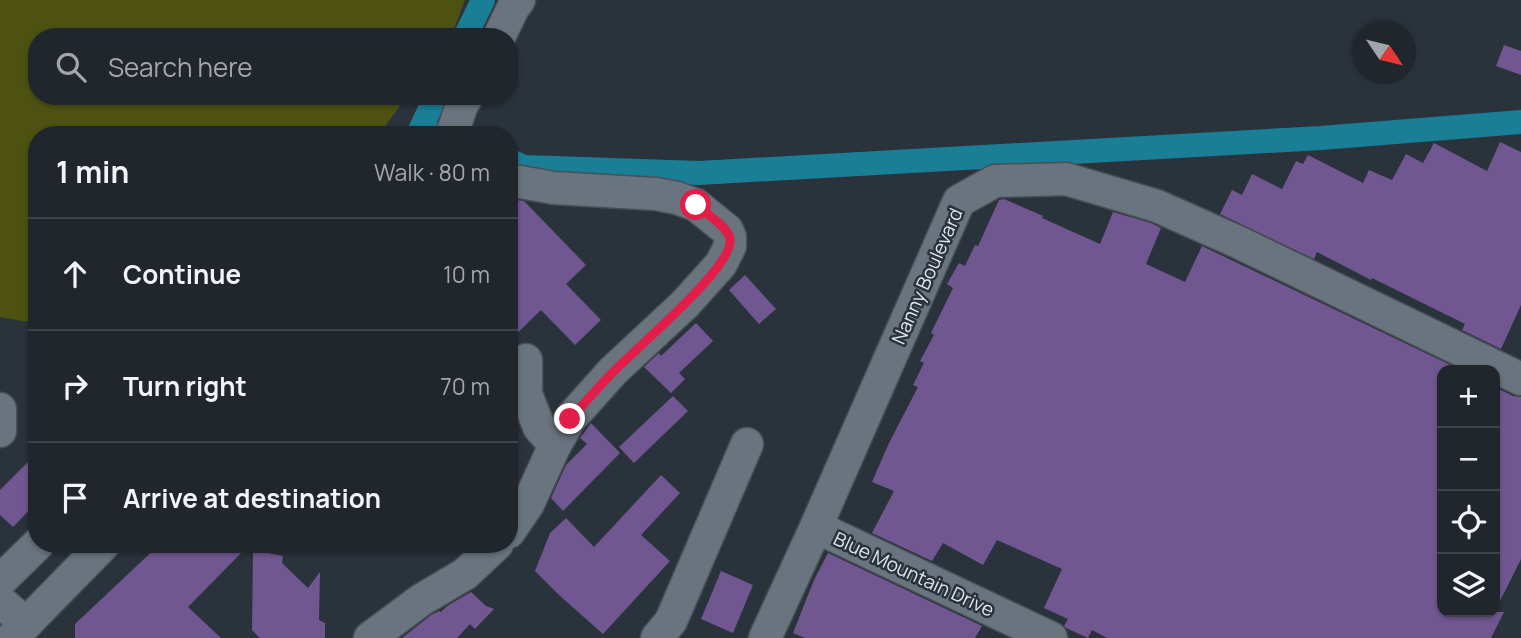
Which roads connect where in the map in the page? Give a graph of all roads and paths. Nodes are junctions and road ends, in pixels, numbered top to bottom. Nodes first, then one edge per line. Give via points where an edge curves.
1 (519, 0) edge
2 (504, 28) edge
3 (462, 105) edge
4 (455, 126) edge
5 (518, 182) edge
6 (526, 360) dead end
7 (1521, 379) edge
8 (0, 409) edge
9 (0, 431) edge
10 (747, 444) dead end
11 (555, 445) junction
12 (518, 518) edge
13 (816, 527) junction
14 (29, 553) edge
15 (95, 553) edge
16 (487, 553) edge
17 (0, 581) edge
18 (0, 601) edge
19 (19, 631) edge
20 (370, 638) edge
21 (657, 638) edge
22 (765, 638) edge
23 (1051, 638) edge

1 - 2 street
3 - 4 street
5 - 11 street via 677,198 696,205 730,237 721,264 613,371 570,419
6 - 11 street via 526,394 539,427
7 - 13 street, Nanny Boulevard via 1157,206 1066,179 995,181 959,201
8 - 9 street
10 - 21 street via 671,621
11 - 12 street
13 - 22 street, Nanny Boulevard
13 - 23 street, Blue Mountain Drive
14 - 17 street
15 - 19 street
16 - 20 street via 465,574
18 - 19 street

